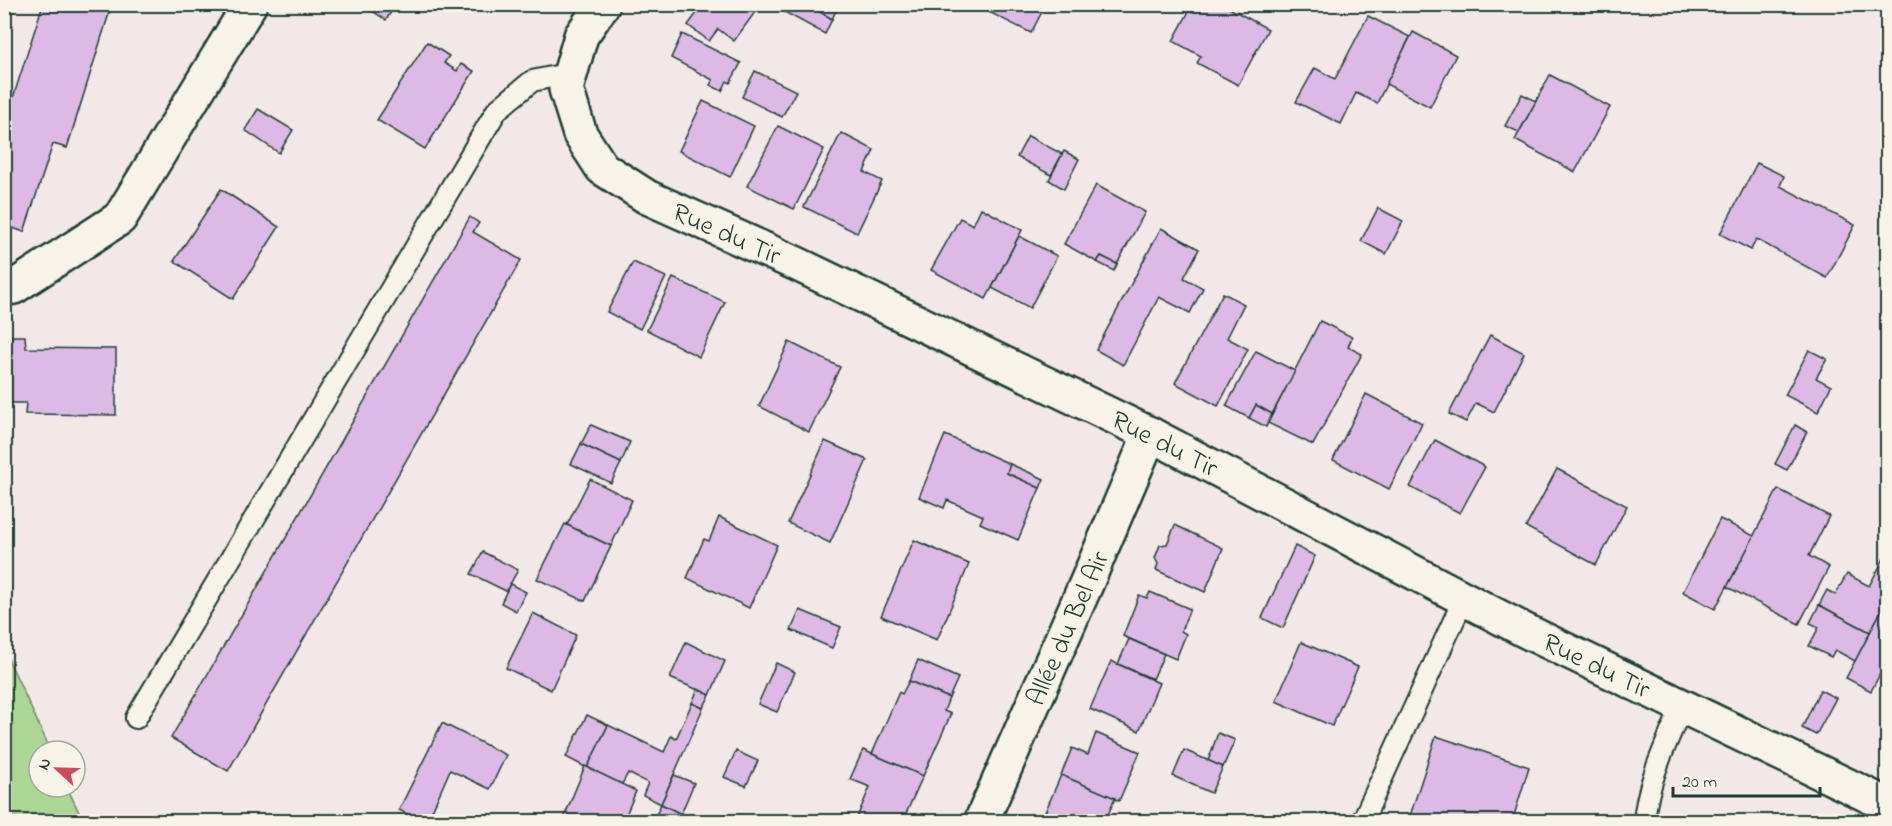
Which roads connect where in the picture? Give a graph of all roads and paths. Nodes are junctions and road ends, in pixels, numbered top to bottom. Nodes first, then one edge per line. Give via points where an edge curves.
1 (250, 4) edge
2 (603, 4) edge
3 (571, 73) junction
4 (4, 288) edge
5 (1150, 434) junction
6 (1464, 598) junction
7 (1682, 706) junction
8 (136, 718) dead end
9 (1887, 805) edge
10 (981, 822) edge
11 (1362, 822) edge
12 (1644, 822) edge

1 - 4 street via 120,218 14,287
2 - 3 street, Rue du Tir via 581,36
3 - 5 street, Rue du Tir via 566,89 580,134 602,168 647,197 797,264
3 - 8 lane via 532,81 497,110
5 - 6 street, Rue du Tir
5 - 10 street, Allée du Bel Air
6 - 7 street, Rue du Tir
6 - 11 lane
7 - 9 street, Rue du Tir
7 - 12 lane via 1656,771

